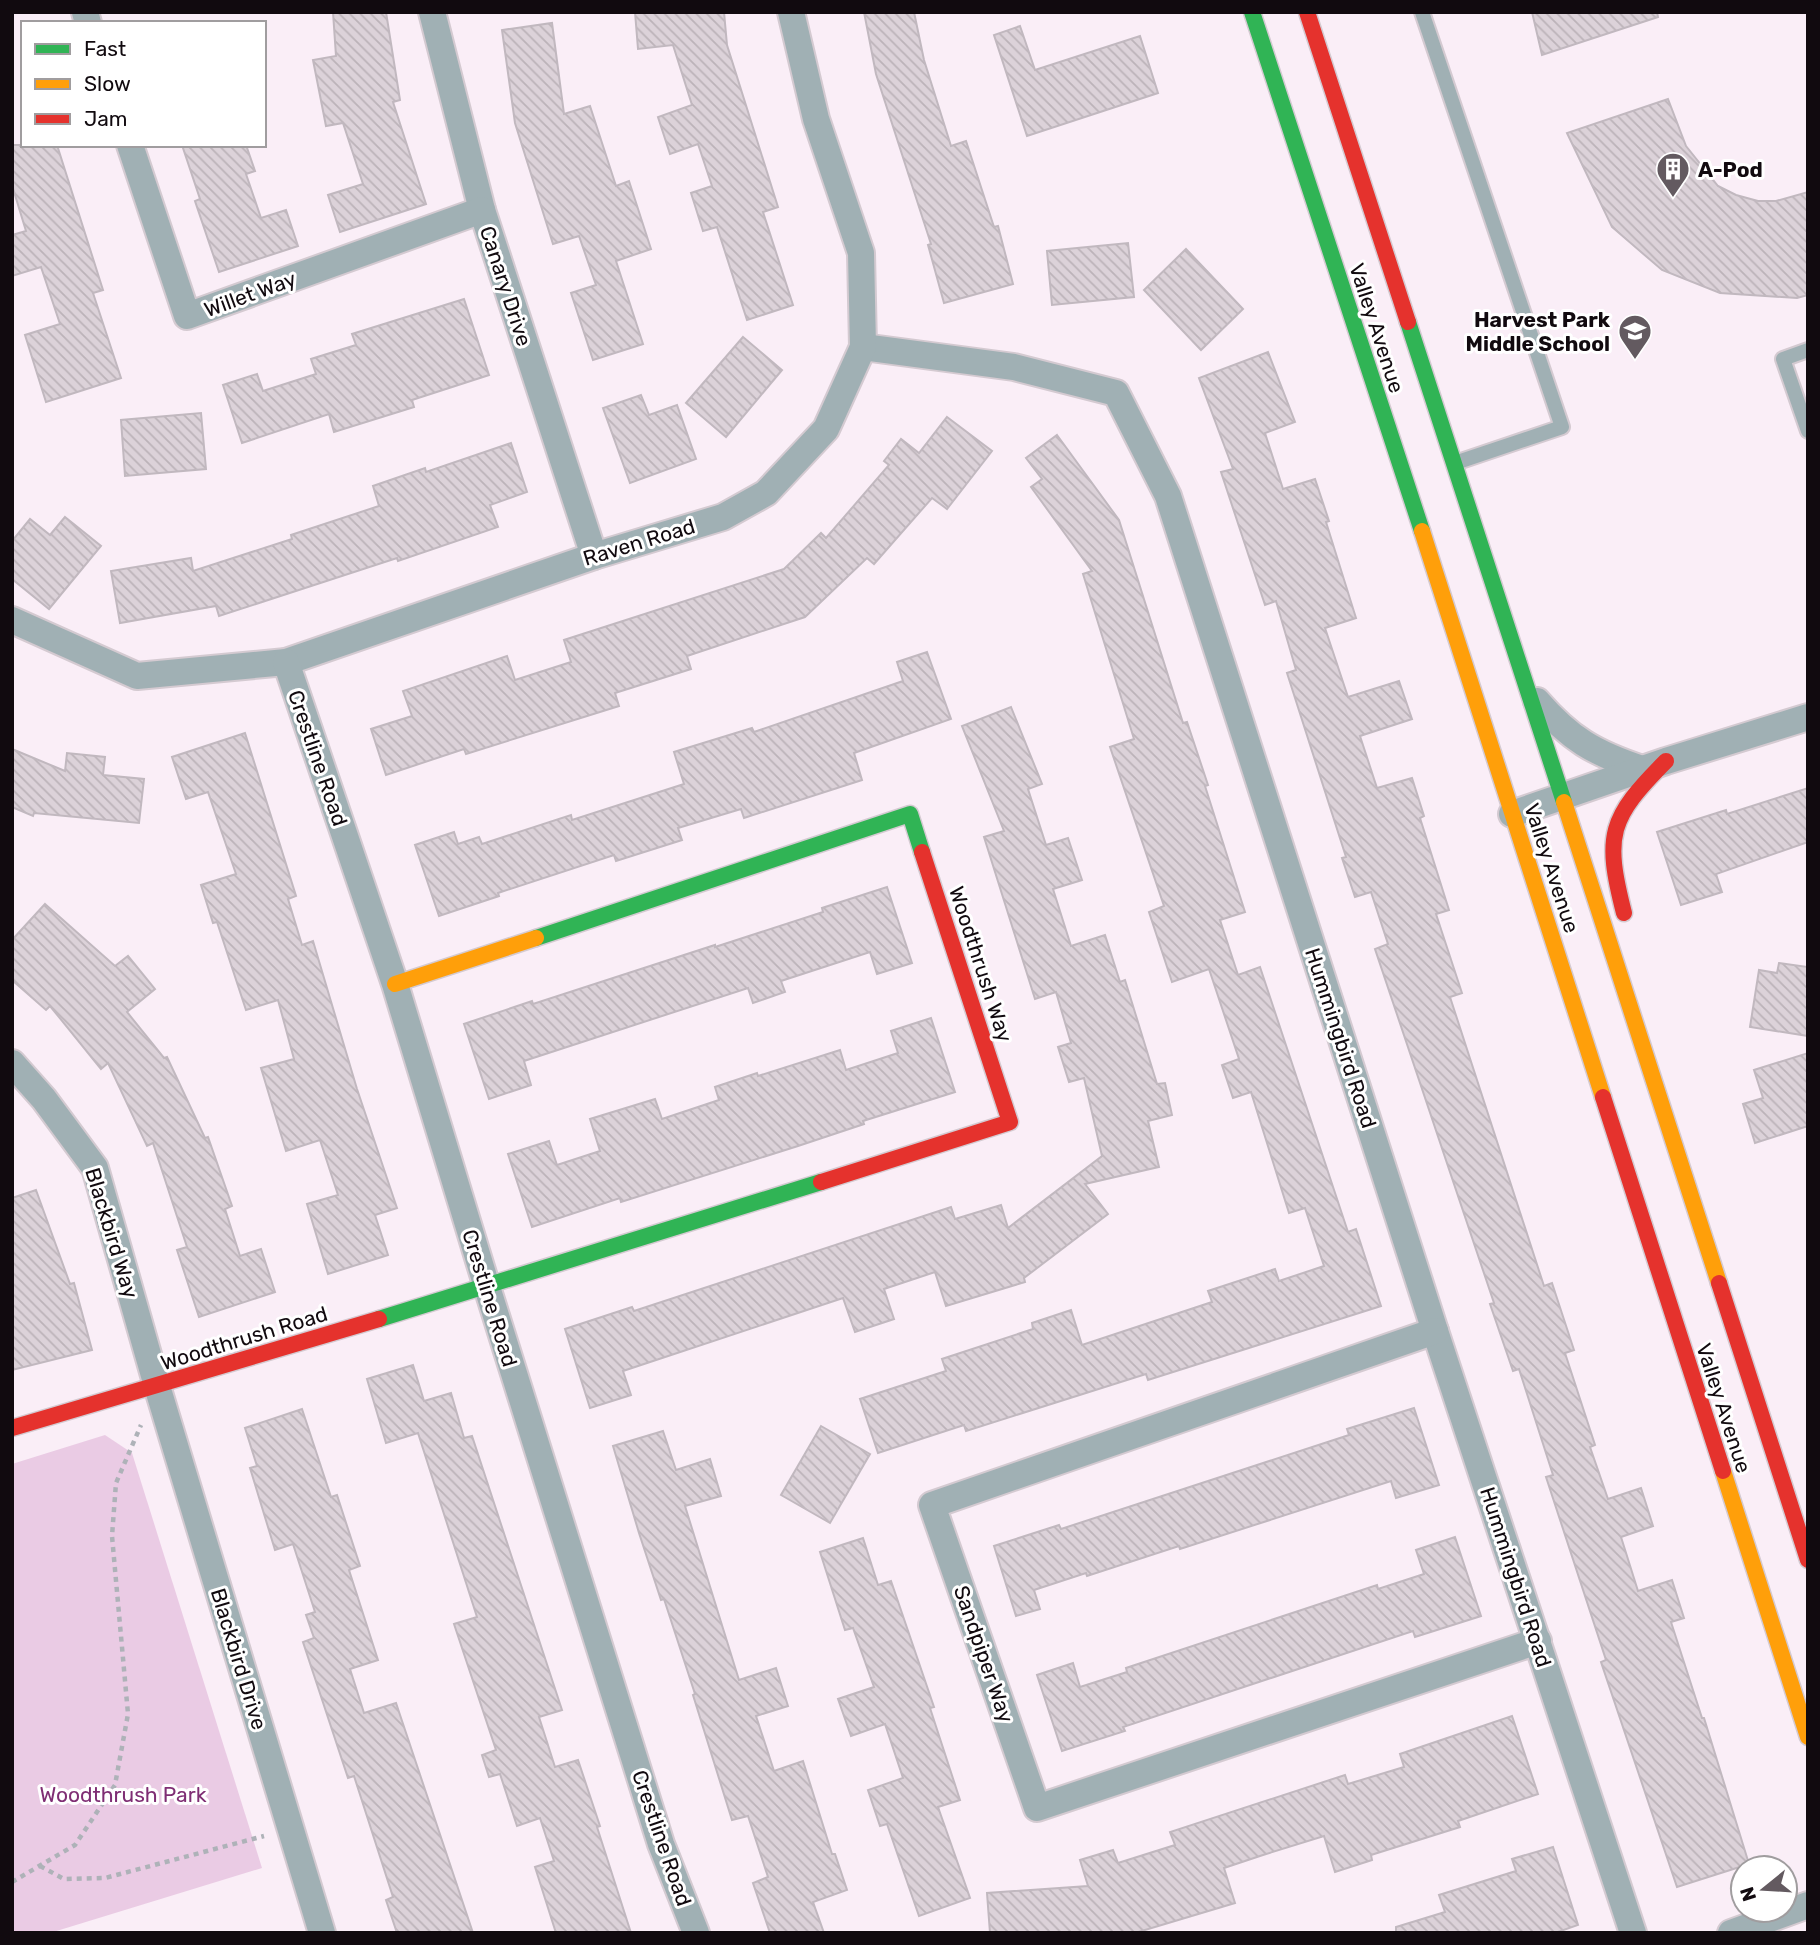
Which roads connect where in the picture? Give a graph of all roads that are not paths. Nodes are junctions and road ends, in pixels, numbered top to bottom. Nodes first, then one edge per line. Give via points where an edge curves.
1 (432, 12) edge
2 (791, 12) edge
3 (1252, 12) edge
4 (1307, 12) edge
5 (1422, 12) edge
6 (131, 147) edge
7 (481, 210) junction
8 (863, 346) junction
9 (1808, 350) edge
10 (1808, 431) edge
11 (1454, 464) junction
12 (594, 556) junction
13 (12, 620) edge
14 (286, 662) junction
15 (1528, 691) junction
16 (1808, 717) edge
17 (1654, 765) junction
18 (1563, 797) junction
19 (1512, 814) junction
20 (1626, 923) dead end
21 (1629, 946) dead end
22 (395, 984) junction
23 (1626, 991) junction
24 (12, 1063) edge
25 (487, 1287) junction
26 (1435, 1331) junction
27 (157, 1385) junction
28 (12, 1428) edge
29 (1808, 1560) edge
30 (1538, 1641) junction
31 (1808, 1737) edge
32 (1808, 1905) edge
33 (321, 1933) edge
34 (696, 1933) edge
35 (1633, 1933) edge
36 (1731, 1933) edge

1 - 7 street, Canary Drive
2 - 8 street, Raven Road via 816,119 861,253
3 - 19 main road, Valley Avenue
4 - 11 main road, Valley Avenue
5 - 11 lane via 1562,427
6 - 7 street, Willet Way via 187,316
7 - 12 street, Canary Drive
8 - 12 street, Raven Road via 826,429 766,493 723,516
8 - 26 street, Hummingbird Road via 1014,367 1116,393 1168,496
9 - 10 lane via 1783,359
11 - 15 main road, Valley Avenue
12 - 14 street, Raven Road
13 - 14 street, Raven Road via 137,676
14 - 22 street, Crestline Road
15 - 17 street via 1569,734 1612,760
15 - 18 main road, Valley Avenue
16 - 17 street
17 - 18 street
17 - 20 main road via 1629,799 1612,834 1614,878
18 - 19 street
18 - 23 main road, Valley Avenue
19 - 31 main road, Valley Avenue
21 - 23 main road, Valley Avenue
22 - 25 street, Crestline Road
22 - 25 main road, Woodthrush Way via 910,814 1010,1122
23 - 29 main road, Valley Avenue
24 - 27 street, Blackbird Way via 95,1168
25 - 27 main road, Woodthrush Road
25 - 34 street, Crestline Road via 661,1844
26 - 30 street, Hummingbird Road
26 - 30 street, Sandpiper Way via 932,1505 1037,1808
27 - 28 main road, Woodthrush Road
27 - 33 street, Blackbird Drive
30 - 35 street, Hummingbird Road
32 - 36 street

